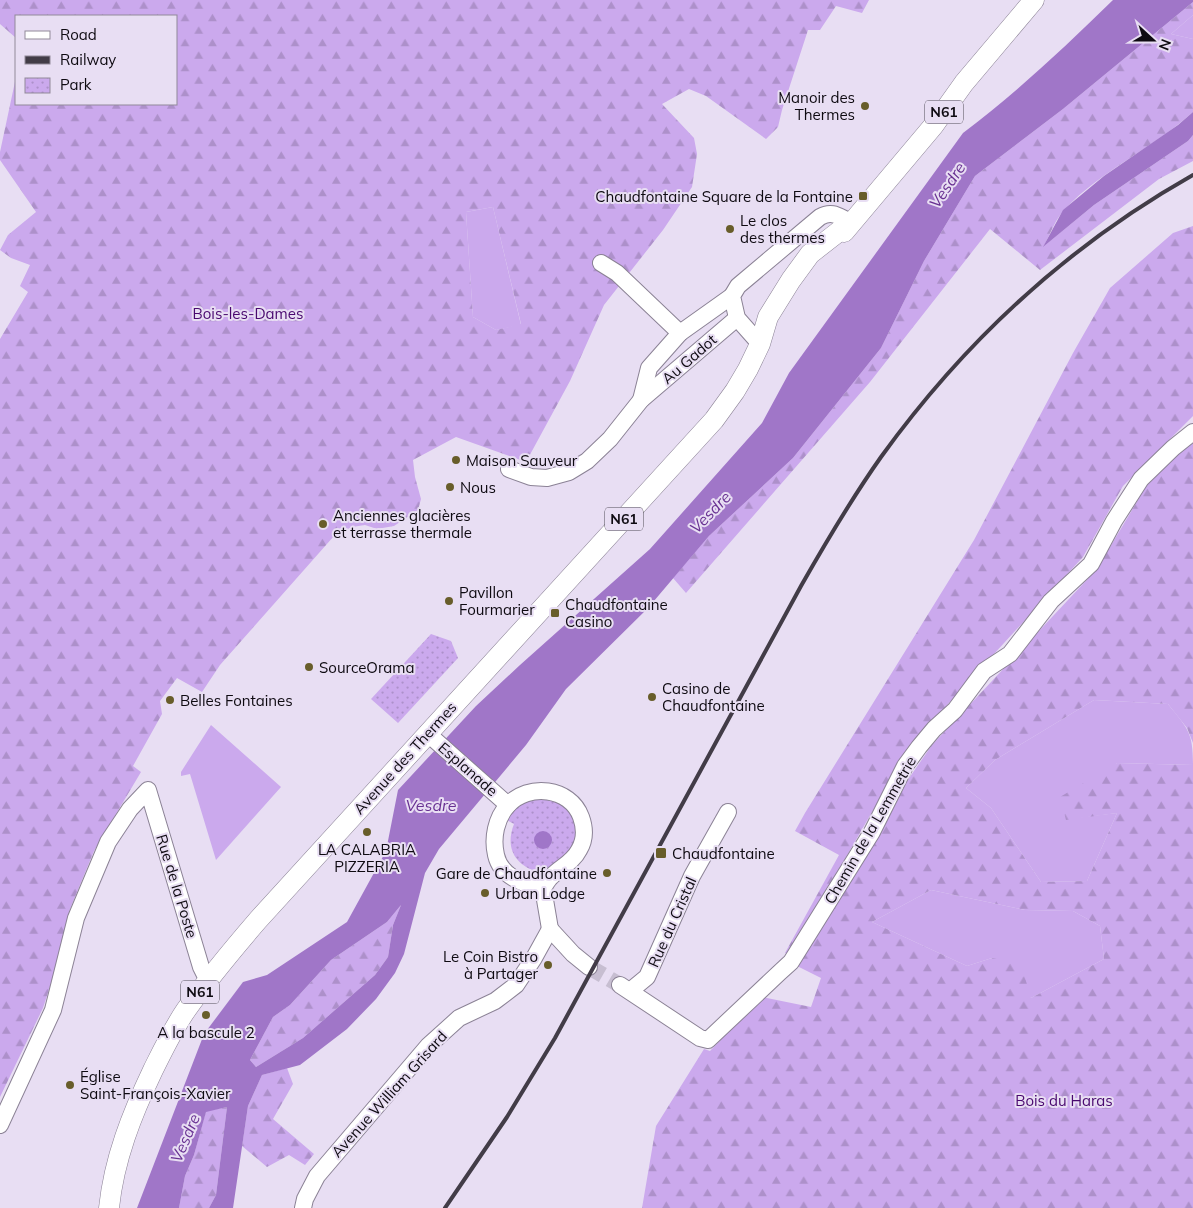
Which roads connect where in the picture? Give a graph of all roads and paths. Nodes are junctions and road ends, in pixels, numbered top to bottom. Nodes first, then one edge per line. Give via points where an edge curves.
1 (1034, 0) edge
2 (851, 222) junction
3 (600, 263) dead end
4 (732, 296) junction
5 (737, 318) junction
6 (680, 333) junction
7 (760, 344) junction
8 (640, 400) junction
9 (1193, 432) edge
10 (509, 469) dead end
11 (434, 740) junction
12 (508, 805) junction
13 (728, 812) dead end
14 (542, 888) junction
15 (550, 928) junction
16 (589, 967) tunnel mouth
17 (208, 981) junction
18 (625, 988) joint
19 (0, 1125) edge
20 (109, 1208) edge
21 (303, 1208) edge

1 - 2 main road, Avenue des Thermes / N61 via 964,83 908,158
2 - 4 street via 831,213 820,217 738,286
2 - 7 main road, Avenue des Thermes / N61 via 810,254 800,267 768,317
3 - 6 street via 617,273
4 - 5 street
4 - 6 street, Au Gadot
5 - 7 street
5 - 8 street, Au Gadot
6 - 8 street, Au Gadot via 649,368
7 - 11 main road, Avenue des Thermes / N61 via 735,391 714,420 548,603
8 - 10 street, Au Gadot via 588,462 547,478 531,477
9 - 18 street, Chemin de la Lemmetrie via 1141,479 1091,564 1051,601 1010,654 984,672 956,710 919,747 905,766 872,832 790,962 767,985 708,1040 700,1038
11 - 12 street, Esplanade
11 - 17 main road, Avenue des Thermes / N61 via 258,920
12 - 14 street, Esplanade via 495,833 497,859 512,878
12 - 14 street, Esplanade via 521,796 543,791 559,794 579,812 584,832 579,851
13 - 18 street, Rue du Cristal via 692,876 647,977
14 - 15 street
15 - 16 street
15 - 21 street, Avenue William Grisard via 516,985 496,1001 459,1018 428,1046 317,1176
17 - 19 street, Rue de la Poste via 148,790 130,809 108,842 76,918 53,1010
17 - 20 main road, Avenue des Thermes / N61 via 166,1043 142,1093 119,1154

